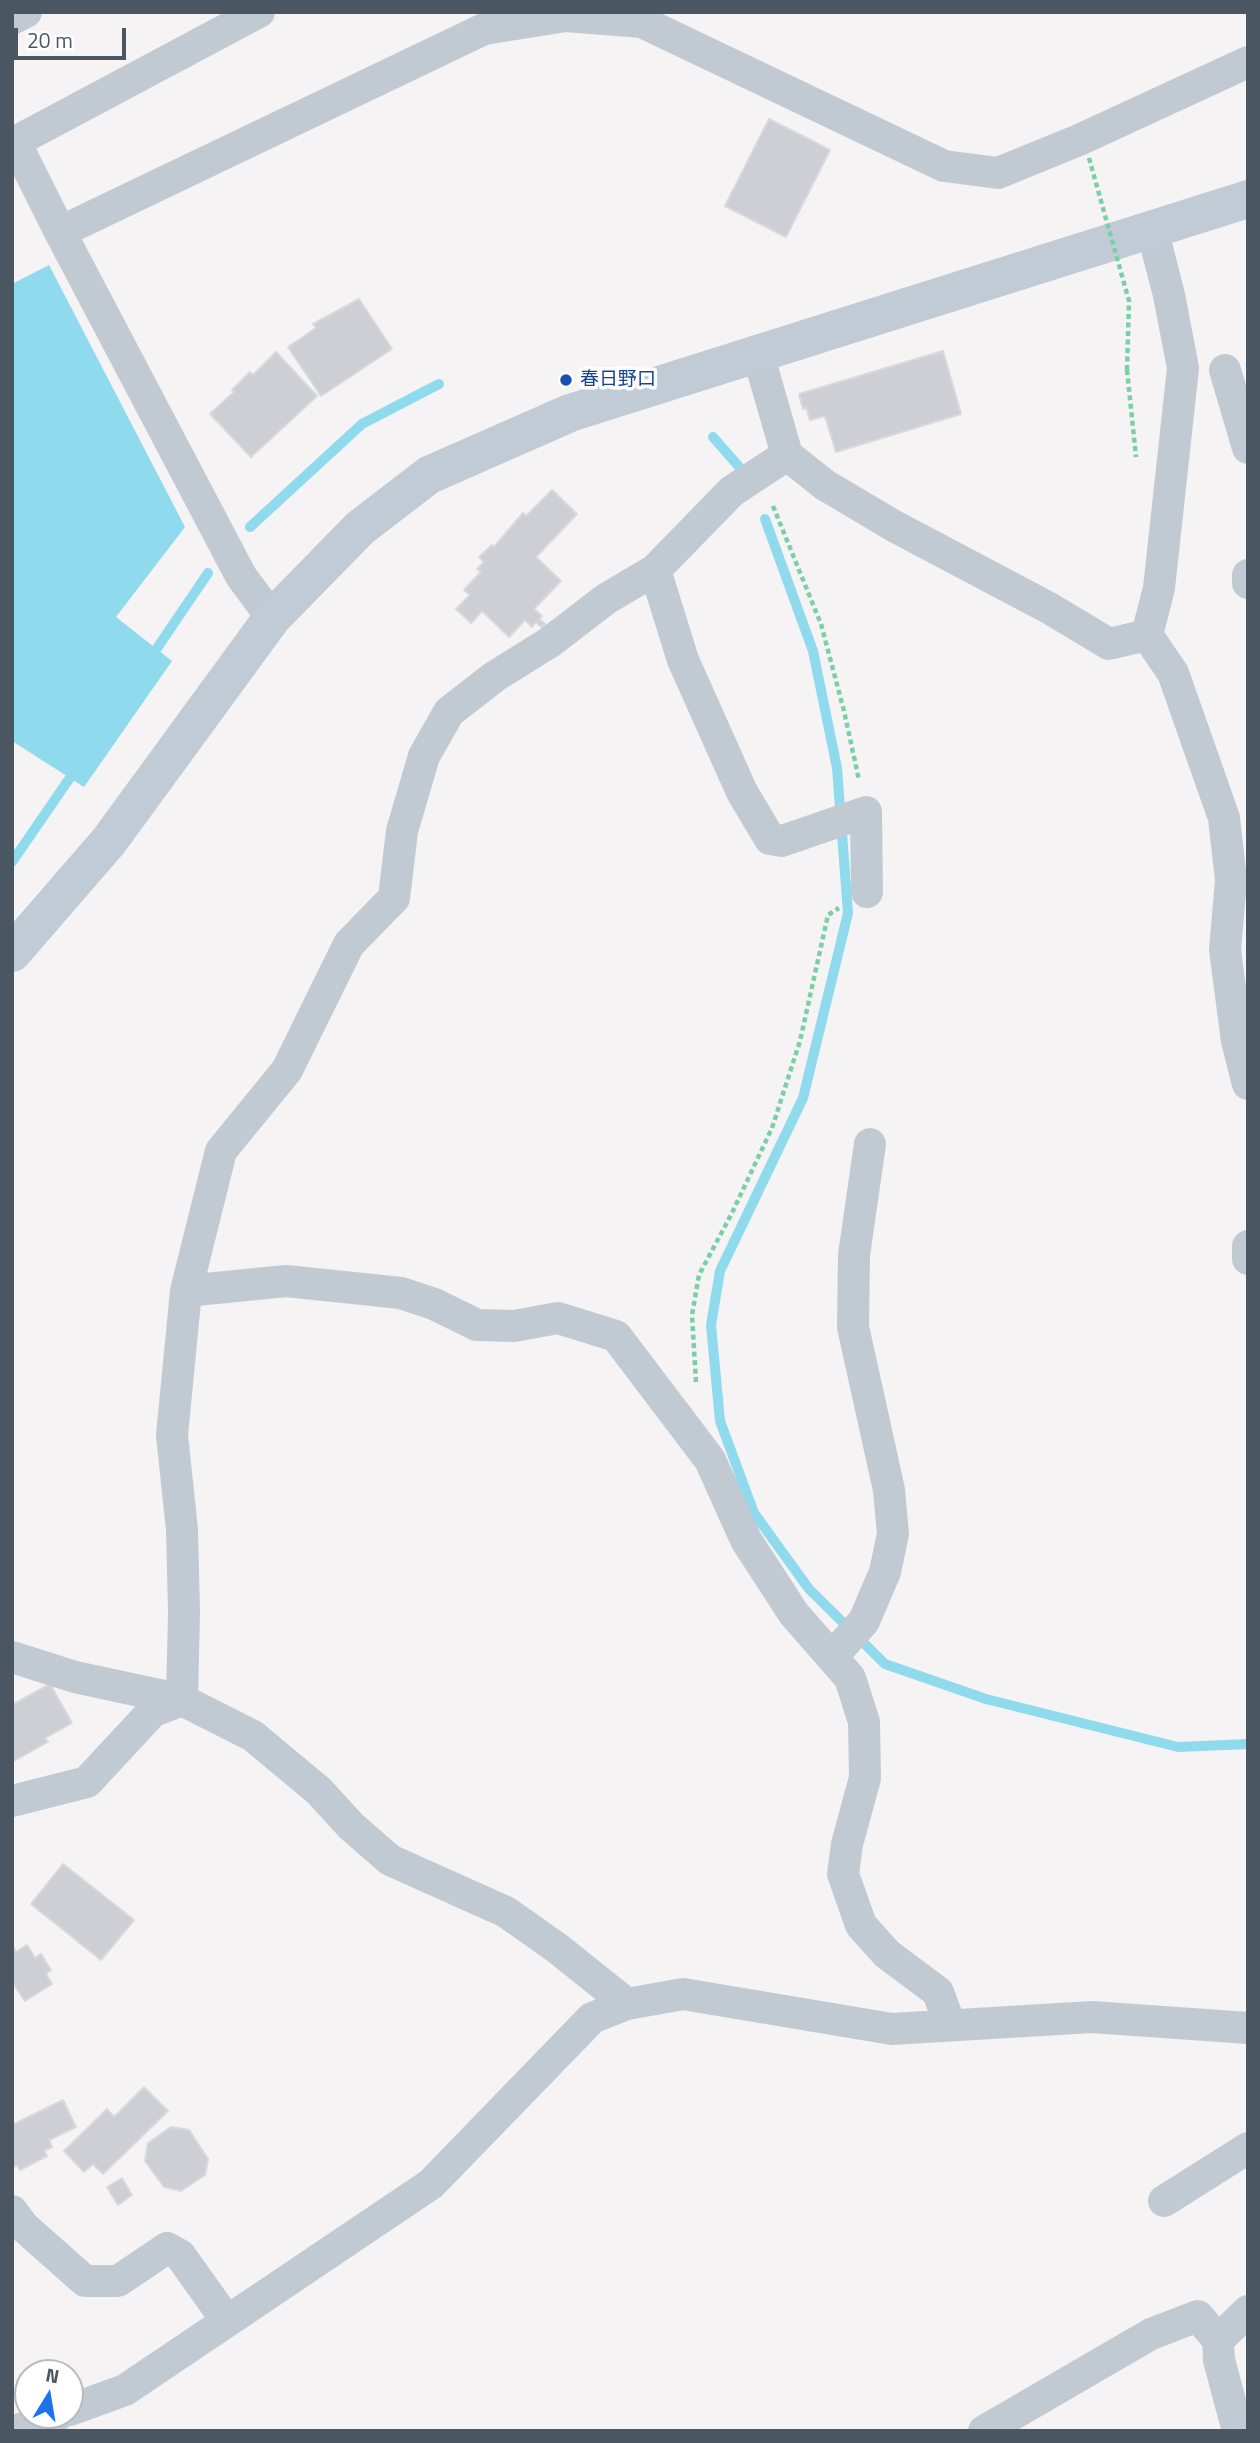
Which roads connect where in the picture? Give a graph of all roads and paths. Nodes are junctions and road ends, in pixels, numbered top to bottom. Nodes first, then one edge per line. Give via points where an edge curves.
1 (26, 12) edge
2 (259, 12) edge
3 (12, 19) edge
4 (1248, 62) edge
5 (1089, 158) dead end
6 (1248, 198) edge
7 (1152, 229) junction
8 (60, 232) junction
9 (758, 354) junction
10 (1236, 367) edge
11 (1183, 368) junction
12 (1128, 370) dead end
13 (1248, 448) edge
14 (787, 455) junction
15 (759, 474) junction
16 (655, 570) junction
17 (1248, 575) edge
18 (1248, 583) edge
19 (272, 618) junction
20 (1147, 635) junction
21 (866, 812) junction
22 (867, 892) dead end
23 (828, 915) dead end
24 (12, 953) edge
25 (1248, 1084) edge
26 (870, 1144) dead end
27 (1248, 1246) edge
28 (1248, 1259) edge
29 (186, 1291) junction
30 (696, 1386) dead end
31 (12, 1657) edge
32 (832, 1657) junction
33 (181, 1700) junction
34 (12, 1801) edge
35 (627, 2004) junction
36 (950, 2025) junction
37 (1248, 2028) edge
38 (1248, 2148) edge
39 (1164, 2201) dead end
40 (12, 2211) edge
41 (1248, 2311) edge
42 (227, 2321) junction
43 (1218, 2340) junction
44 (84, 2405) edge
45 (1236, 2425) edge
46 (984, 2431) edge

1 - 3 street
2 - 8 street via 15,142
4 - 8 street via 998,173 944,166 642,22 566,16 484,29
5 - 12 path, bridge via 1129,302
6 - 7 street
7 - 9 street
7 - 11 street
8 - 19 street via 241,576
9 - 14 street
9 - 19 street via 570,413 429,475 360,528
10 - 11 street
10 - 13 street
11 - 20 street via 1159,588
14 - 15 street
14 - 20 street via 871,512 1109,644
15 - 16 street via 732,491
15 - 21 path via 821,624
16 - 21 street via 683,660 742,792 769,839 782,841
16 - 29 street via 606,599 449,712 424,756 402,831 394,898 349,944 286,1070 221,1151
17 - 18 street
19 - 24 street via 109,841
20 - 25 street via 1173,673 1224,818 1231,880 1225,950 1237,1041
21 - 22 street
23 - 30 path via 800,1041 772,1128 698,1275 692,1315
26 - 32 street via 854,1255 853,1327 889,1490 893,1534 885,1572 864,1621
27 - 28 street
29 - 32 street via 286,1281 401,1293 477,1325 514,1326 558,1318 616,1336 710,1460 746,1540 794,1614
29 - 33 street via 172,1435 183,1530
31 - 33 street via 75,1677
32 - 36 street via 850,1678 864,1723 865,1778 843,1874 861,1926 887,1954 938,1993
33 - 34 street via 152,1712 87,1782
33 - 35 street via 253,1736 319,1791 390,1860 506,1912
35 - 36 street via 682,1994 892,2029
35 - 42 street via 592,2018 431,2184
36 - 37 street via 1092,2017
38 - 39 street
40 - 42 street via 85,2281 118,2281 167,2248 180,2255
41 - 43 street
42 - 44 street via 125,2390
43 - 45 street
43 - 46 street via 1198,2316 1151,2334

